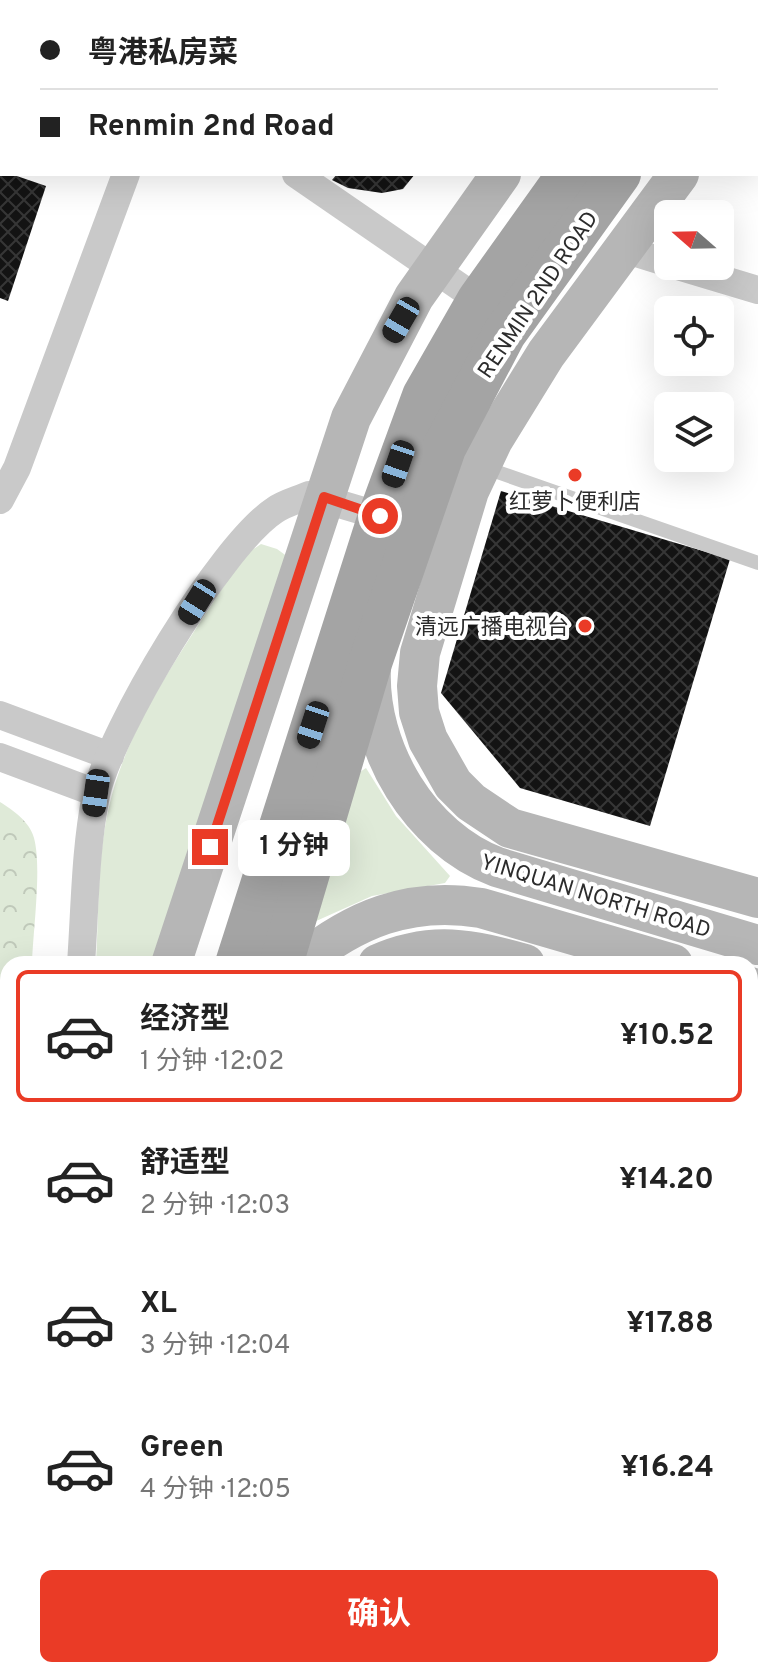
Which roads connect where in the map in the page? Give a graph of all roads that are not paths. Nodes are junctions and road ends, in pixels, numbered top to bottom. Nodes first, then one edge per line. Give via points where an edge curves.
1 (125, 176) edge
2 (299, 176) edge
3 (500, 176) edge
4 (568, 176) edge
5 (618, 176) edge
6 (678, 176) edge
7 (623, 249) junction
8 (654, 259) edge
9 (432, 269) junction
10 (725, 280) edge
11 (758, 290) edge
12 (479, 300) junction
13 (481, 466) junction
14 (324, 497) junction
15 (0, 500) edge
16 (380, 516) junction
17 (758, 563) edge
18 (420, 653) joint
19 (371, 660) junction
20 (0, 715) edge
21 (110, 756) junction
22 (0, 757) edge
23 (453, 784) junction
24 (96, 793) junction
25 (419, 806) junction
26 (758, 898) edge
27 (758, 945) edge
28 (82, 956) edge
29 (174, 956) edge
30 (240, 956) edge
31 (283, 956) edge
32 (310, 956) edge
33 (401, 956) edge
34 (490, 956) edge
35 (646, 956) edge

1 - 15 street
2 - 9 street
3 - 9 main road
4 - 12 main road, RENMIN 2ND ROAD
5 - 19 main road, RENMIN 2ND ROAD via 504,334 466,401 439,462
6 - 7 main road, RENMIN 2ND ROAD
7 - 8 street
7 - 13 main road, RENMIN 2ND ROAD via 523,390
9 - 12 street
9 - 14 main road via 387,343 351,418
10 - 11 street
12 - 16 main road, RENMIN 2ND ROAD via 424,396
13 - 17 lane
13 - 18 main road, RENMIN 2ND ROAD
14 - 16 street
14 - 21 street via 309,495 275,510 233,549 139,696
14 - 29 main road
16 - 30 main road, RENMIN 2ND ROAD
18 - 23 main road, YINQUAN NORTH ROAD via 419,712
19 - 25 main road, YINQUAN NORTH ROAD via 375,723 386,753
19 - 31 main road, RENMIN 2ND ROAD
20 - 21 street
21 - 24 street
22 - 24 street
23 - 25 main road
23 - 26 main road, YINQUAN NORTH ROAD via 510,828
24 - 28 street
25 - 27 main road, YINQUAN NORTH ROAD via 448,841 470,856
32 - 35 main road, YINQUAN NORTH ROAD via 371,917 453,903
33 - 34 main road via 421,949 456,948

